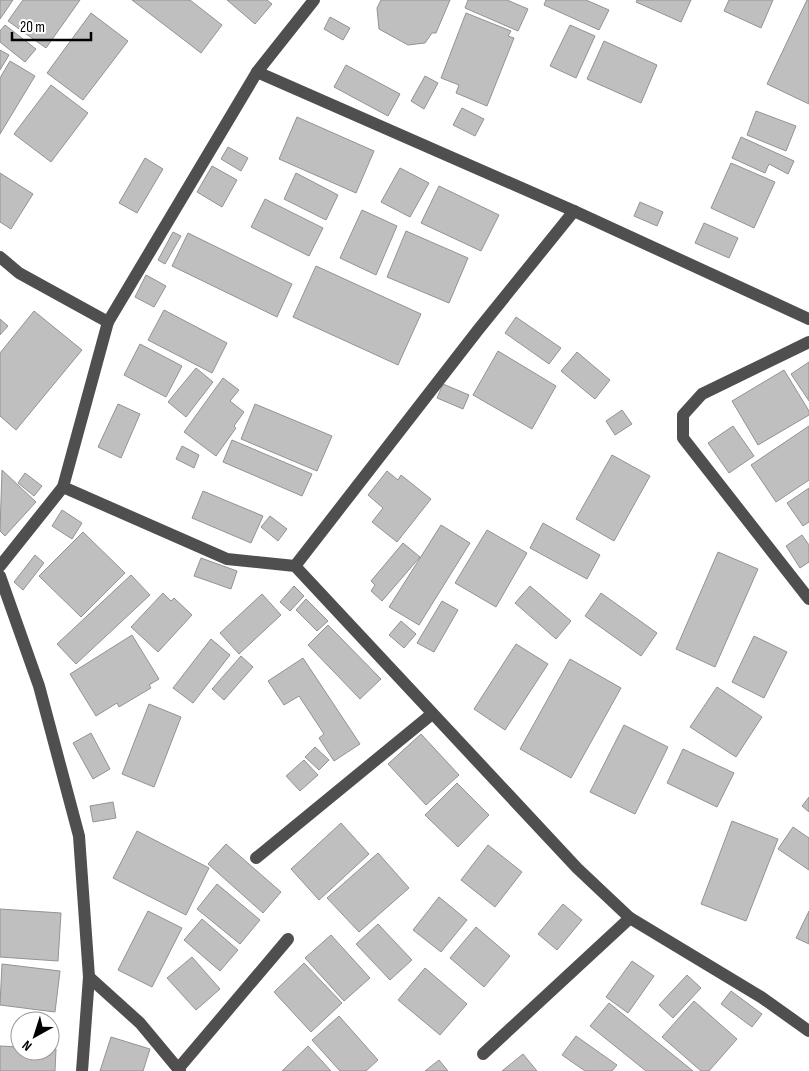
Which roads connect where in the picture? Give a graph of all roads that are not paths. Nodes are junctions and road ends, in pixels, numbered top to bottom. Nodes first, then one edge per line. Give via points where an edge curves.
1 (314, 0) edge
2 (257, 72) junction
3 (574, 211) junction
4 (0, 257) edge
5 (809, 319) edge
6 (108, 322) junction
7 (809, 342) edge
8 (63, 486) junction
9 (0, 566) edge
10 (295, 566) junction
11 (0, 576) edge
12 (809, 599) edge
13 (432, 714) junction
14 (256, 858) dead end
15 (630, 918) junction
16 (288, 939) dead end
17 (89, 977) junction
18 (809, 1031) edge
19 (483, 1054) dead end
20 (179, 1070) edge
21 (82, 1071) edge

1 - 2 street
2 - 3 street
2 - 6 street
3 - 5 street
3 - 10 street
4 - 6 street via 19,273
6 - 8 street
7 - 12 street via 702,394 683,415 683,438
8 - 9 street
8 - 10 street via 226,559
10 - 13 street
11 - 17 street via 39,686 79,836
13 - 14 street
13 - 15 street via 577,868
15 - 18 street via 761,997
15 - 19 street
16 - 20 street
17 - 20 street via 140,1023
17 - 21 street

